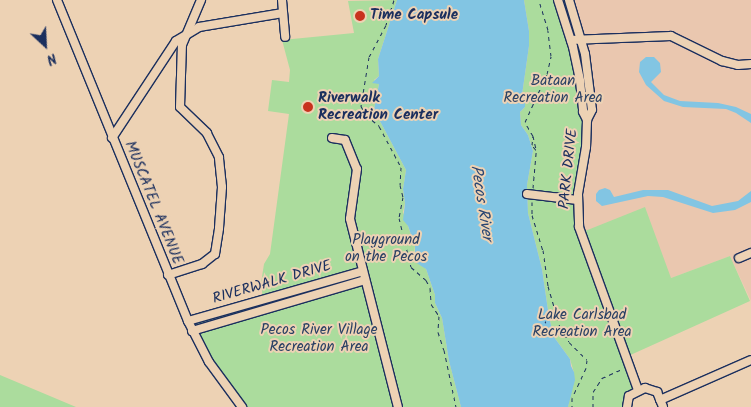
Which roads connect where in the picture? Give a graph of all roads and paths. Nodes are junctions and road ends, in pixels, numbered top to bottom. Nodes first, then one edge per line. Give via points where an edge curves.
1 (57, 0) edge
2 (201, 0) edge
3 (282, 0) edge
4 (394, 0) edge
5 (539, 0) edge
6 (558, 0) edge
7 (569, 0) edge
8 (283, 13) junction
9 (187, 34) junction
10 (285, 37) dead end
11 (582, 39) junction
12 (571, 40) junction
13 (751, 64) edge
14 (588, 120) junction
15 (112, 138) junction
16 (332, 138) dead end
17 (530, 194) junction
18 (578, 200) junction
19 (751, 253) edge
20 (739, 258) dead end
21 (363, 271) junction
22 (168, 275) junction
23 (366, 280) junction
24 (267, 298) junction
25 (270, 308) junction
26 (541, 314) dead end
27 (548, 317) dead end
28 (543, 318) junction
29 (188, 321) junction
30 (546, 324) dead end
31 (192, 331) junction
32 (751, 360) edge
33 (629, 366) junction
34 (638, 390) junction
35 (662, 404) edge
36 (242, 407) edge
37 (398, 407) edge
38 (456, 407) edge
39 (572, 407) edge
40 (593, 407) edge
41 (627, 407) edge

1 - 15 street, MUSCATEL AVENUE
2 - 9 street
3 - 8 street
4 - 38 path via 386,25 369,57 361,106 366,115 380,126 402,167 400,184 403,197 399,218 411,267 426,280 431,304 439,316 438,332
5 - 17 path via 549,36 550,60 535,104 525,122 536,150
6 - 12 street, PARK DRIVE
7 - 11 street, PARK DRIVE
8 - 9 street via 199,27
8 - 10 street
9 - 15 street via 169,50
9 - 22 street via 181,52 180,107 202,127 214,144 221,166 221,210 215,254 202,264
11 - 12 street
11 - 13 street via 671,36 722,61
11 - 14 street, PARK DRIVE via 591,93 592,110
12 - 14 street, PARK DRIVE via 583,112
14 - 18 street, PARK DRIVE
15 - 22 street, MUSCATEL AVENUE
16 - 21 street via 345,140 357,168 350,219
17 - 18 street
17 - 39 path via 532,215 544,250 548,286 560,327 569,342 587,360 572,398
18 - 33 street, PARK DRIVE via 581,238
19 - 20 street
21 - 23 street
21 - 24 street, RIVERWALK DRIVE
22 - 29 street, MUSCATEL AVENUE
23 - 25 street, RIVERWALK DRIVE
23 - 37 street
24 - 25 street
24 - 29 street, RIVERWALK DRIVE
25 - 31 street, RIVERWALK DRIVE
26 - 28 path
27 - 28 path
28 - 30 path
29 - 31 street, MUSCATEL AVENUE
31 - 36 street, MUSCATEL AVENUE via 209,362
32 - 35 street
33 - 34 street, PARK DRIVE
33 - 40 path via 602,378 593,392
34 - 35 street via 657,392
34 - 41 street via 629,396

